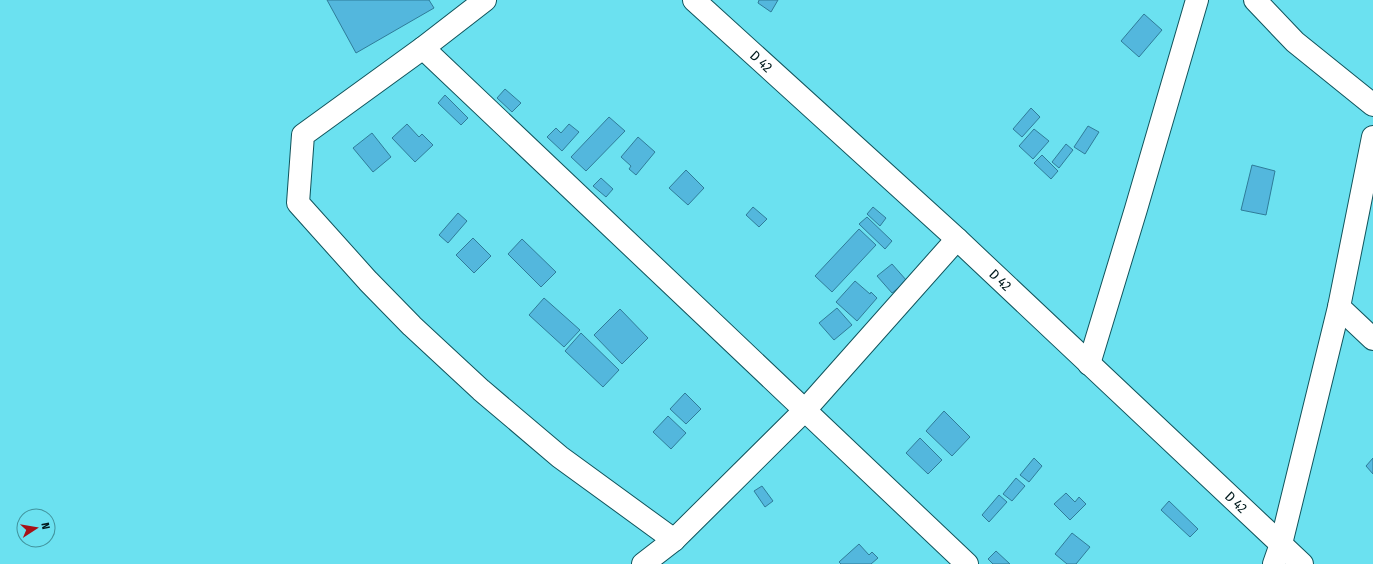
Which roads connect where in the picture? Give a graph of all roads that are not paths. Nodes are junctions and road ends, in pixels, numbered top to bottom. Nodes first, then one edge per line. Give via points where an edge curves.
1 (485, 0) edge
2 (694, 0) edge
3 (1197, 0) edge
4 (1255, 0) edge
5 (422, 48) junction
6 (1373, 105) edge
7 (1373, 137) edge
8 (956, 239) junction
9 (1339, 307) junction
10 (1373, 339) edge
11 (1089, 364) junction
12 (805, 410) junction
13 (674, 540) junction
14 (1278, 554) edge
15 (643, 564) edge
16 (967, 564) edge
17 (1302, 564) edge

1 - 5 street
2 - 8 street, D 42 / D 42
3 - 11 street
4 - 6 street via 1295,42
5 - 12 street
5 - 13 street via 303,135 298,203 412,326 481,390 560,457
7 - 9 street
8 - 11 street, D 42 / D 42
8 - 12 street
9 - 10 street
9 - 14 street
11 - 14 street, D 42 / D 42
12 - 13 street
12 - 16 street
13 - 15 street
14 - 17 street, D 42 / D 42

